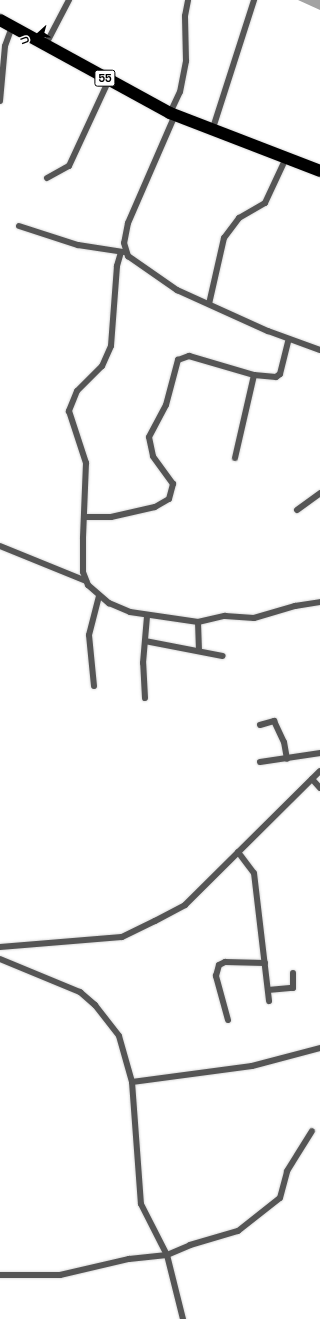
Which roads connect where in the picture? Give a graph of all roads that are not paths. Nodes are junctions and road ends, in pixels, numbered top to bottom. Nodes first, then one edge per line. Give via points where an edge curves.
1 (69, 0) edge
2 (188, 0) edge
3 (254, 0) edge
4 (0, 20) edge
5 (12, 27) junction
6 (46, 44) junction
7 (109, 80) junction
8 (0, 101) edge
9 (172, 114) junction
10 (212, 131) junction
11 (286, 158) junction
12 (320, 171) edge
13 (47, 178) dead end
14 (19, 226) dead end
15 (124, 252) junction
16 (209, 304) junction
17 (289, 340) junction
18 (320, 350) edge
19 (254, 375) junction
20 (236, 458) dead end
21 (320, 493) edge
22 (297, 510) dead end
23 (85, 516) junction
24 (0, 546) edge
25 (86, 581) junction
26 (99, 596) junction
27 (320, 602) edge
28 (147, 616) junction
29 (198, 622) junction
30 (145, 641) junction
31 (199, 651) junction
32 (223, 656) dead end
33 (94, 686) dead end
34 (145, 698) dead end
35 (260, 724) dead end
36 (320, 753) edge
37 (287, 759) junction
38 (260, 762) dead end
39 (320, 771) edge
40 (312, 779) junction
41 (320, 788) edge
42 (238, 852) junction
43 (0, 947) edge
44 (0, 959) edge
45 (265, 963) junction
46 (293, 973) dead end
47 (268, 990) junction
48 (269, 1001) dead end
49 (228, 1020) dead end
50 (320, 1048) edge
51 (132, 1082) junction
52 (312, 1131) dead end
53 (167, 1255) junction
54 (0, 1275) edge
55 (184, 1319) edge

1 - 6 street
2 - 9 street via 185,16 186,61 180,92
3 - 10 street
4 - 5 highway, 55
5 - 6 highway, 55
5 - 8 street via 5,46
6 - 7 highway, 55
7 - 9 highway, 55
7 - 13 street via 69,166
9 - 10 highway, 55
9 - 15 street via 128,223
10 - 11 highway, 55
11 - 12 highway, 55
11 - 16 street via 265,203 239,218 224,238
14 - 15 street via 78,245
15 - 16 street via 177,290
15 - 23 street via 117,266 112,346 102,366 77,391 69,411 86,457
16 - 17 street
17 - 18 street
17 - 19 street via 278,375
19 - 20 street
19 - 23 street via 189,356 181,357 176,365 166,405 149,437 153,456 172,484 169,499 155,507 111,517
21 - 22 street
23 - 25 street via 83,539
24 - 25 street
25 - 26 street
26 - 28 street via 118,608
26 - 33 street via 89,635
27 - 29 street via 295,606 254,618 225,616
28 - 29 street
28 - 30 street
29 - 31 street
30 - 31 street
30 - 34 street
31 - 32 street
35 - 37 street via 274,721 284,742
36 - 37 street
37 - 38 street
39 - 40 street
40 - 41 street
40 - 42 street
42 - 43 street via 184,905 138,930 122,936
42 - 45 street via 254,873
44 - 51 street via 80,992 95,1005 119,1036
45 - 47 street
45 - 49 street via 223,962 219,965 216,976
46 - 47 street via 293,988
47 - 48 street
50 - 51 street via 252,1066
51 - 53 street via 141,1204
52 - 53 street via 287,1171 282,1195 277,1202 238,1231 190,1245
53 - 54 street via 129,1259 60,1275
53 - 55 street

